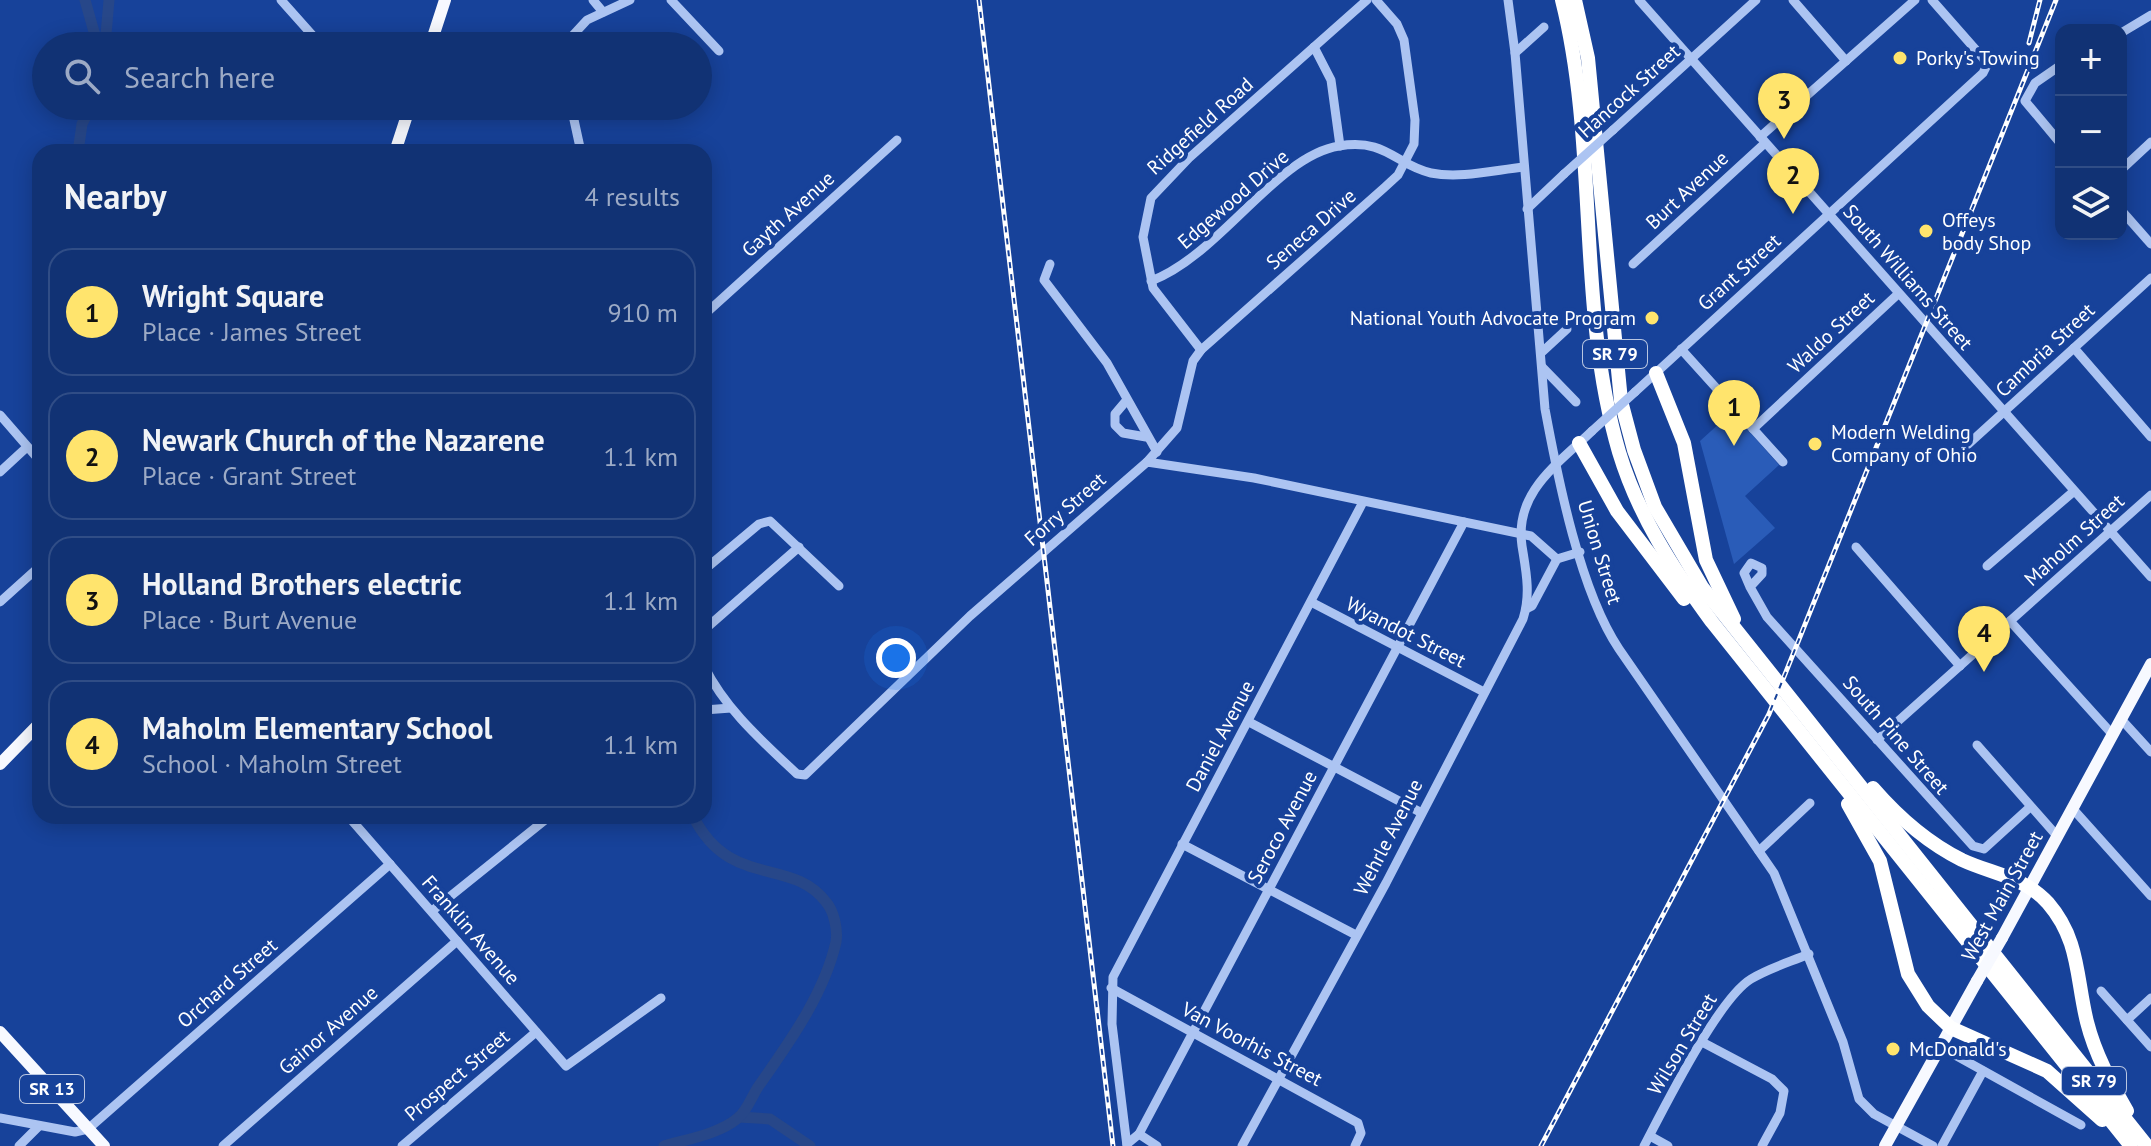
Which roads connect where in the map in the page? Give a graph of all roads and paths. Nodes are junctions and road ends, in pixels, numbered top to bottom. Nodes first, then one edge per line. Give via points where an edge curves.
1 (281, 0) edge
2 (445, 0) edge
3 (593, 0) edge
4 (630, 0) edge
5 (671, 0) edge
6 (1367, 0) edge
7 (1376, 0) edge
8 (1508, 0) edge
9 (1562, 0) edge
10 (1575, 0) edge
11 (1639, 0) edge
12 (1756, 0) edge
13 (1793, 0) edge
14 (1915, 0) edge
15 (1932, 0) edge
16 (603, 12) junction
17 (2151, 15) edge
18 (1544, 27) dead end
19 (2127, 29) edge
20 (310, 32) edge
21 (435, 32) edge
22 (573, 32) edge
23 (701, 32) edge
24 (712, 44) edge
25 (1314, 47) junction
26 (719, 51) dead end
27 (1515, 53) junction
28 (1691, 59) junction
29 (1846, 61) junction
30 (2055, 69) edge
31 (405, 120) edge
32 (574, 120) edge
33 (2055, 137) edge
34 (897, 140) dead end
35 (1763, 140) junction
36 (2151, 142) edge
37 (398, 144) edge
38 (579, 144) edge
39 (1340, 146) junction
40 (1406, 161) junction
41 (1524, 167) junction
42 (2123, 168) edge
43 (1527, 209) junction
44 (1830, 215) junction
45 (2127, 217) edge
46 (2151, 244) edge
47 (1050, 264) dead end
48 (1633, 264) dead end
49 (2151, 278) edge
50 (1151, 281) junction
51 (1898, 294) junction
52 (712, 308) edge
53 (1567, 329) dead end
54 (2074, 348) junction
55 (1681, 349) junction
56 (1201, 350) junction
57 (1541, 353) junction
58 (1542, 367) junction
59 (1656, 373) junction
60 (1126, 401) junction
61 (1576, 402) dead end
62 (2003, 413) junction
63 (0, 415) edge
64 (1753, 429) junction
65 (1146, 437) junction
66 (2151, 437) edge
67 (1579, 443) junction
68 (27, 447) junction
69 (1964, 448) dead end
70 (32, 452) edge
71 (1157, 452) junction
72 (1147, 462) junction
73 (1783, 462) dead end
74 (1555, 466) junction
75 (0, 472) edge
76 (2073, 492) junction
77 (2151, 495) edge
78 (1363, 502) junction
79 (1464, 522) junction
80 (2110, 532) junction
81 (1520, 534) junction
82 (799, 547) junction
83 (1856, 547) dead end
84 (1580, 552) junction
85 (1557, 559) junction
86 (712, 563) edge
87 (1987, 566) dead end
88 (32, 573) edge
89 (2151, 577) edge
90 (839, 586) dead end
91 (1750, 587) dead end
92 (0, 602) edge
93 (1311, 602) junction
94 (1526, 609) junction
95 (2010, 621) junction
96 (712, 623) edge
97 (1727, 641) junction
98 (1397, 648) junction
99 (2151, 664) edge
100 (1960, 666) junction
101 (1765, 670) junction
102 (712, 678) edge
103 (1484, 692) junction
104 (731, 708) junction
105 (712, 709) edge
106 (2121, 719) junction
107 (1249, 722) junction
108 (32, 731) edge
109 (2113, 735) junction
110 (1877, 740) junction
111 (1977, 745) dead end
112 (2151, 752) edge
113 (1834, 754) junction
114 (0, 764) edge
115 (1334, 767) junction
116 (1830, 769) junction
117 (1810, 803) dead end
118 (2029, 808) junction
119 (2073, 809) junction
120 (1420, 812) junction
121 (355, 824) edge
122 (540, 824) edge
123 (2058, 837) junction
124 (1182, 844) junction
125 (1759, 851) junction
126 (390, 864) junction
127 (2031, 887) junction
128 (1270, 889) junction
129 (2151, 896) edge
130 (432, 911) junction
131 (1356, 935) junction
132 (457, 941) junction
133 (1809, 954) junction
134 (1111, 988) junction
135 (2101, 991) dead end
136 (661, 998) dead end
137 (2151, 998) edge
138 (2127, 1020) junction
139 (1951, 1028) junction
140 (0, 1032) edge
141 (536, 1032) junction
142 (1192, 1033) junction
143 (1702, 1042) junction
144 (2151, 1047) edge
145 (1955, 1055) dead end
146 (1983, 1071) junction
147 (1278, 1079) junction
148 (0, 1118) edge
149 (2081, 1125) dead end
150 (39, 1126) junction
151 (1896, 1126) junction
152 (88, 1129) junction
153 (1139, 1134) junction
154 (1650, 1136) junction
155 (2128, 1139) edge
156 (1357, 1143) edge
157 (1127, 1145) edge
158 (19, 1146) edge
159 (104, 1146) edge
160 (223, 1146) edge
161 (402, 1146) edge
162 (1157, 1146) edge
163 (1242, 1146) edge
164 (1644, 1146) edge
165 (1668, 1146) edge
166 (1762, 1146) edge
167 (1885, 1146) edge
168 (1933, 1146) edge
169 (1942, 1146) edge
170 (2148, 1146) edge

1 - 20 street
2 - 21 main road
3 - 16 street
4 - 16 street
5 - 23 street
6 - 25 street, Ridgefield Road
7 - 40 street, Seneca Drive via 1397,24 1409,56 1415,131
8 - 27 street, Union Street
9 - 97 highway, SR 79 via 1575,67 1596,310 1616,440 1655,538
10 - 101 highway, SR 79 via 1588,58 1618,383 1634,450 1664,527
11 - 28 street, South Williams Street
12 - 28 street, Hancock Street
13 - 29 street
14 - 29 street, Burt Avenue
15 - 44 street, Grant Street via 1987,65
16 - 22 street
17 - 19 street
18 - 27 street
24 - 26 street
25 - 39 street via 1331,80
25 - 50 street, Ridgefield Road via 1153,193 1143,237
27 - 41 street, Union Street
28 - 35 street, South Williams Street
28 - 43 street, Hancock Street, bridge
29 - 35 street, Burt Avenue
30 - 33 street via 2035,83 2025,101
31 - 37 main road
32 - 38 street
34 - 52 street, Gayth Avenue
35 - 44 street, South Williams Street
35 - 48 street, Burt Avenue
36 - 42 street
39 - 40 street, Edgewood Drive via 1378,147
39 - 50 street, Edgewood Drive via 1304,160 1189,263
40 - 41 street, Edgewood Drive via 1442,175
40 - 56 street, Seneca Drive via 1385,187
41 - 43 street, Union Street
43 - 57 street, Union Street
44 - 51 street, South Williams Street
44 - 55 street, Grant Street
45 - 46 street
47 - 60 street via 1044,280 1092,340
49 - 54 street, Cambria Street
50 - 56 street, Ridgefield Road via 1164,307
51 - 62 street, South Williams Street
51 - 64 street, Waldo Street
53 - 57 street
54 - 62 street, Cambria Street
54 - 66 street
55 - 59 street, Grant Street
55 - 64 street
56 - 71 street, Seneca Drive via 1193,361 1177,428
57 - 58 street, Union Street
58 - 61 street
58 - 74 street, Union Street
59 - 67 street, Grant Street, bridge
59 - 101 highway via 1684,443 1711,576
60 - 65 street
60 - 65 street via 1115,414 1117,428
62 - 69 street, Cambria Street
62 - 76 street, South Williams Street
63 - 68 street
64 - 73 street
65 - 71 street
67 - 74 street, Grant Street
67 - 97 highway via 1639,540 1714,635
68 - 70 street
68 - 75 street
71 - 72 street, Seneca Drive
72 - 78 street
72 - 104 street, Forry Street via 970,616 805,775 797,774
74 - 81 street, Wehrle Avenue via 1527,500
74 - 84 street, Union Street
76 - 80 street, South Williams Street
76 - 87 street
77 - 80 street, Maholm Street
78 - 79 street
78 - 93 street, Daniel Avenue
79 - 81 street
79 - 98 street, Seroco Avenue
80 - 89 street, South Williams Street
80 - 95 street, Maholm Street
81 - 85 street via 1538,539
81 - 94 street, Wehrle Avenue via 1529,587
82 - 86 street via 770,521
82 - 90 street
82 - 96 street
83 - 100 street
84 - 85 street
84 - 125 street, Union Street via 1607,632
85 - 94 street
88 - 92 street
91 - 110 street, South Pine Street via 1767,617
93 - 98 street, Wyandot Street
93 - 107 street, Daniel Avenue
94 - 103 street, Wehrle Avenue
95 - 100 street, Maholm Street
95 - 109 street
97 - 116 highway, SR 79
98 - 103 street, Wyandot Street
98 - 115 street, Seroco Avenue
99 - 106 main road, West Main Street
100 - 110 street, Maholm Street
101 - 113 highway, SR 79
102 - 104 street
103 - 120 street, Wehrle Avenue
104 - 105 street
106 - 109 main road, West Main Street
106 - 112 street
107 - 115 street
107 - 124 street, Daniel Avenue
108 - 114 main road
109 - 119 main road, West Main Street
110 - 118 street, South Pine Street via 1978,849 1989,846
111 - 118 street
113 - 127 highway via 1853,766 1928,842
113 - 155 highway, SR 79
115 - 120 street
115 - 128 street, Seroco Avenue
116 - 139 highway via 1830,780 1880,861 1908,974 1928,1006
116 - 155 highway, SR 79
117 - 125 street
118 - 123 street
119 - 123 main road, West Main Street
119 - 129 street
120 - 131 street, Wehrle Avenue
121 - 126 street, Franklin Avenue
122 - 130 street
123 - 127 main road, West Main Street
124 - 128 street
124 - 134 street, Daniel Avenue via 1124,952
125 - 133 street, Union Street via 1782,887
126 - 130 street, Franklin Avenue
126 - 152 street, Orchard Street
127 - 139 main road, West Main Street, bridge
127 - 155 highway via 2070,936 2095,1048
128 - 131 street
128 - 142 street, Seroco Avenue
130 - 132 street, Franklin Avenue
131 - 147 street, Wehrle Avenue
132 - 141 street, Franklin Avenue
132 - 160 street, Gainor Avenue
133 - 143 street, Wilson Street via 1745,984
133 - 151 street, Union Street via 1843,1042 1856,1093 1867,1109
134 - 142 street, Van Voorhis Street
134 - 157 street
135 - 138 street
136 - 141 street, Franklin Avenue via 566,1066
137 - 138 street
138 - 144 street
139 - 151 main road, West Main Street
139 - 155 highway via 2047,1071
140 - 152 main road, SR 13
141 - 161 street, Prospect Street
142 - 147 street, Van Voorhis Street
142 - 153 street, Seroco Avenue
143 - 154 street, Wilson Street
143 - 166 street via 1778,1084 1784,1096 1780,1113
145 - 146 street
146 - 149 street
146 - 169 street
147 - 156 street, Van Voorhis Street via 1358,1123
147 - 163 street, Wehrle Avenue
148 - 150 street
150 - 152 street
150 - 158 street
151 - 167 main road, West Main Street
151 - 168 street, Union Street
152 - 159 main road, SR 13
153 - 157 street, Seroco Avenue
153 - 162 street
154 - 164 street, Wilson Street
154 - 165 street
155 - 170 highway

